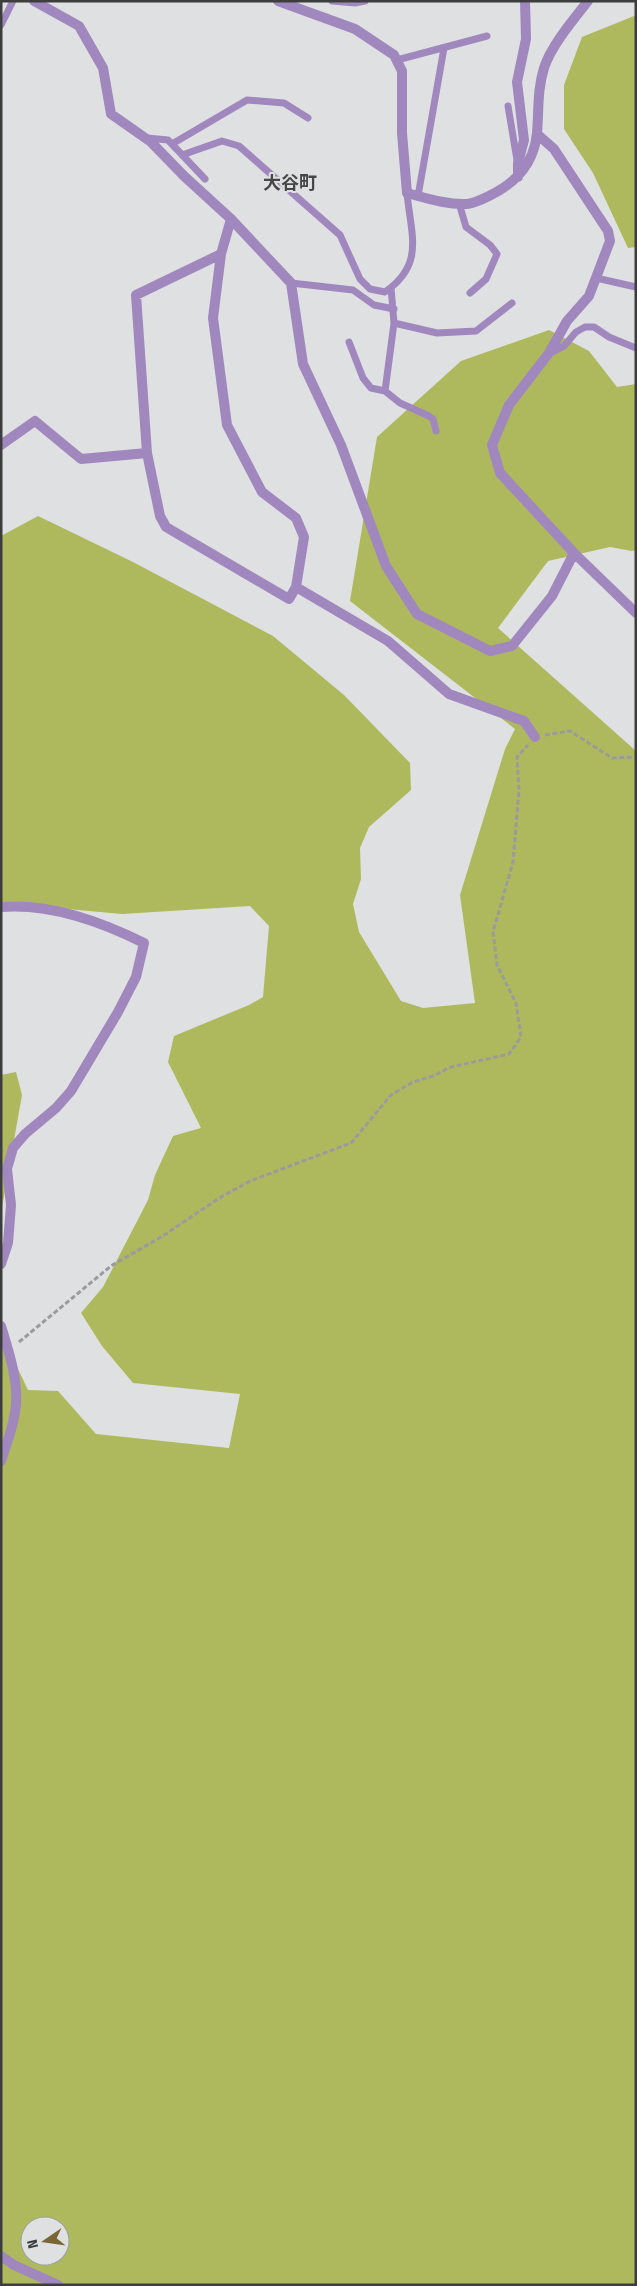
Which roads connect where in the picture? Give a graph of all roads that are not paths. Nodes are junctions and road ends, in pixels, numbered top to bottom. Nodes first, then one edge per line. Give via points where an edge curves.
1 (13, 1) edge
2 (34, 1) edge
3 (300, 1) edge
4 (332, 1) edge
5 (365, 1) edge
6 (525, 1) edge
7 (588, 1) edge
8 (283, 3) edge
9 (1, 25) edge
10 (487, 36) dead end
11 (444, 48) junction
12 (397, 60) junction
13 (508, 106) dead end
14 (308, 118) dead end
15 (537, 134) junction
16 (145, 138) junction
17 (172, 144) junction
18 (182, 154) junction
19 (518, 162) junction
20 (518, 177) junction
21 (205, 179) dead end
22 (412, 195) junction
23 (459, 203) junction
24 (231, 219) junction
25 (221, 254) junction
26 (596, 278) junction
27 (291, 283) junction
28 (391, 288) junction
29 (635, 288) edge
30 (470, 293) dead end
31 (512, 303) dead end
32 (394, 309) junction
33 (394, 323) junction
34 (349, 342) dead end
35 (636, 348) edge
36 (549, 354) junction
37 (385, 391) junction
38 (436, 431) dead end
39 (1, 445) edge
40 (147, 453) junction
41 (574, 553) junction
42 (296, 587) junction
43 (636, 613) edge
44 (535, 737) road end
45 (1, 907) edge
46 (1, 1264) edge
47 (1, 1326) edge
48 (1, 1461) edge
49 (1, 2256) edge
50 (58, 2285) edge

1 - 9 lane
2 - 16 street via 79,26 103,68 112,114
3 - 8 lane
4 - 5 lane
6 - 19 street via 526,39 517,82 524,140
7 - 15 street via 545,66 538,92
8 - 12 street via 355,29
10 - 11 lane
11 - 12 lane
11 - 22 lane
12 - 22 street via 402,71 402,133
13 - 19 lane
14 - 17 lane via 284,104 247,100
15 - 20 street via 528,166
15 - 26 street via 554,150 608,231 610,241
16 - 17 lane via 168,140
16 - 24 street
17 - 18 lane
18 - 21 lane
18 - 28 lane via 222,141 239,146 340,235 360,278 370,288 385,292
19 - 20 street
20 - 23 street via 486,198 469,204
22 - 23 street
22 - 28 lane via 413,254 407,272
23 - 30 lane via 466,227 497,254 486,279
24 - 25 street
24 - 27 street
25 - 40 street via 136,295
25 - 42 street via 213,318 227,425 262,492 296,518 304,537
26 - 29 lane
26 - 36 street via 588,296 567,321
27 - 32 lane via 353,290 374,305
27 - 41 street via 303,364 341,445 386,566 417,614 490,651 512,646 552,596
28 - 32 lane
31 - 33 lane via 476,331 437,334
32 - 33 lane
33 - 37 lane
34 - 37 lane via 366,382 371,388
35 - 36 lane via 594,328 585,328
36 - 41 street via 509,405 492,445 500,473
37 - 38 lane via 400,403 433,419
39 - 40 street via 35,421 81,459
40 - 42 street via 160,516 166,527 289,599
41 - 43 street
42 - 44 street via 388,640 450,694 524,721
45 - 46 street via 59,911 124,933 144,944 136,977 71,1091 13,1148 7,1168 12,1205 8,1243
47 - 48 street via 15,1386 16,1411
49 - 50 street

